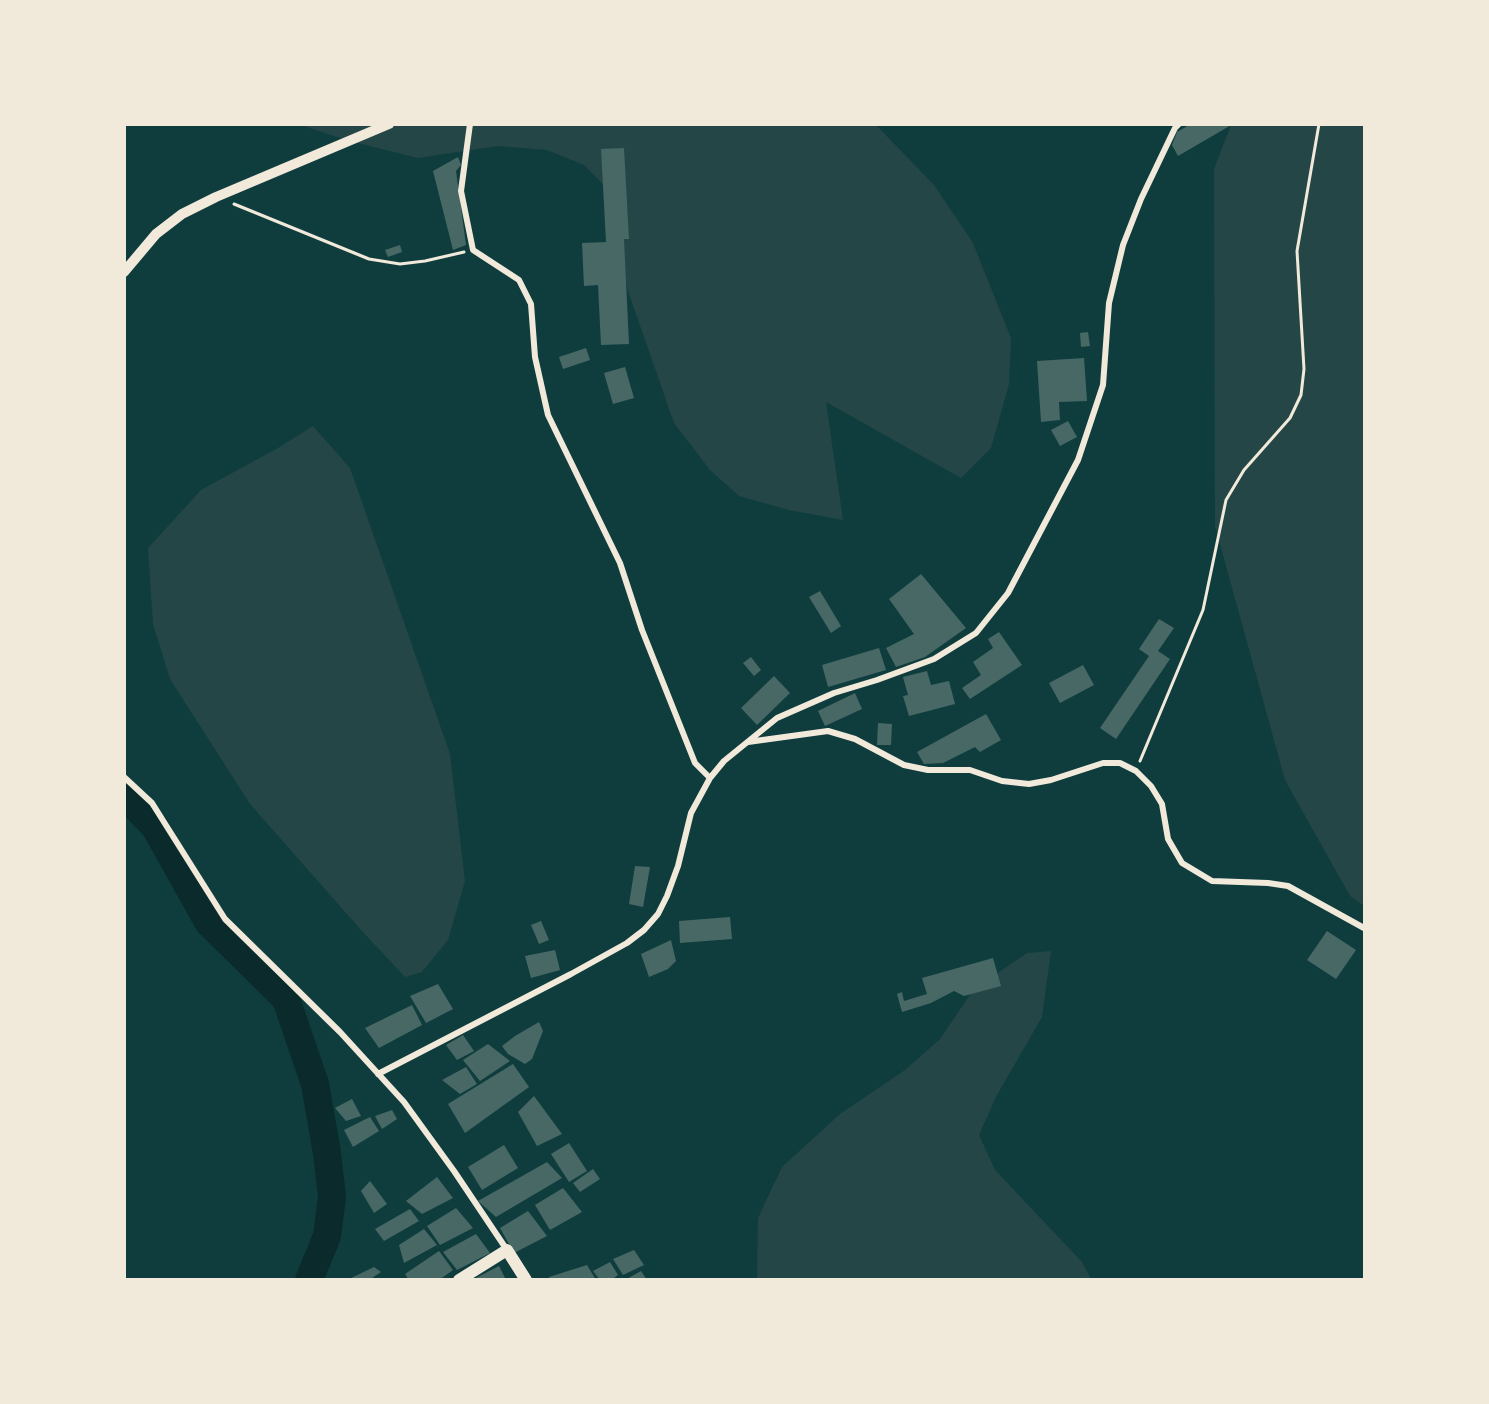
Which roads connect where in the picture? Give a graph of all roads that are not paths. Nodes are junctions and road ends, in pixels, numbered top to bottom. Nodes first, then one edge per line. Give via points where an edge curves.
1 (389, 124) edge
2 (470, 124) edge
3 (1179, 124) edge
4 (124, 272) edge
5 (746, 742) junction
6 (124, 777) edge
7 (710, 777) junction
8 (1365, 928) edge
9 (378, 1074) junction
10 (507, 1250) junction
11 (459, 1280) edge
12 (526, 1280) edge

1 - 4 street via 182,214 156,234
2 - 7 street via 461,191 473,250 519,280 531,304 535,357 548,415 620,563 694,764
3 - 5 street via 1123,245 1109,303 1103,385 1078,460 1008,593 976,633 934,660 834,693 777,718
5 - 7 street
5 - 8 street via 828,731 855,739 904,765 928,770 970,770 1002,781 1029,784 1103,763 1120,763 1136,771 1151,786 1161,804 1168,839 1182,863 1212,881 1288,886
6 - 9 street via 152,803 225,919
7 - 9 street via 691,813 667,896 644,930 581,969
9 - 10 street via 404,1102
10 - 11 main road
10 - 12 main road

